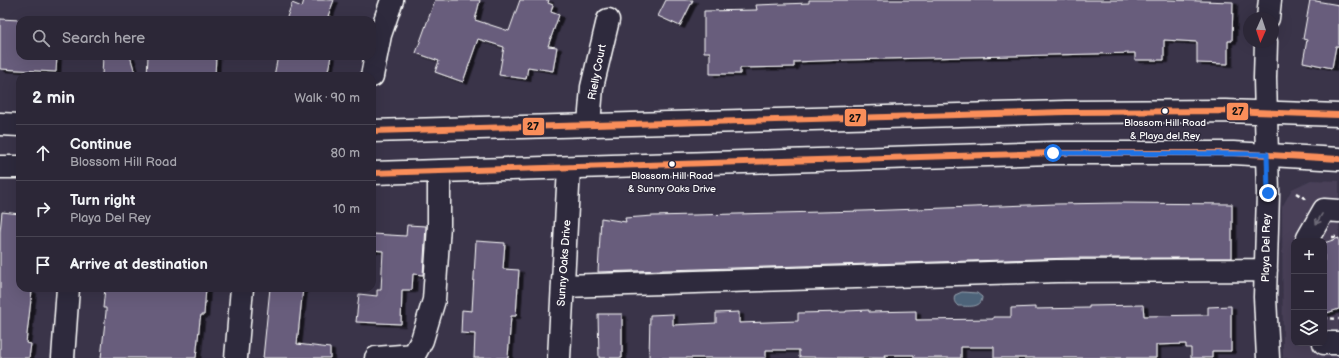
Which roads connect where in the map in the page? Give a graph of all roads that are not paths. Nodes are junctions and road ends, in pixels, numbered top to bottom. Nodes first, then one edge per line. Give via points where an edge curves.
1 (392, 0) edge
2 (1270, 0) edge
3 (1269, 12) edge
4 (608, 20) dead end
5 (1266, 48) edge
6 (376, 56) edge
7 (375, 60) edge
8 (373, 72) edge
9 (1266, 112) junction
10 (1339, 115) edge
11 (0, 124) edge
12 (589, 124) junction
13 (16, 125) edge
14 (376, 131) edge
15 (1267, 154) junction
16 (1339, 159) edge
17 (0, 167) edge
18 (16, 168) edge
19 (569, 168) junction
20 (439, 172) junction
21 (376, 174) edge
22 (1339, 211) edge
23 (1308, 238) edge
24 (1266, 270) junction
25 (563, 286) junction
26 (68, 292) edge
27 (242, 292) edge
28 (1327, 342) edge
29 (1339, 343) edge
30 (63, 358) edge
31 (236, 358) edge
32 (376, 358) edge
33 (558, 358) edge
34 (1268, 358) edge

1 - 6 main road
2 - 3 main road
4 - 12 main road, Rielly Court via 592,87
5 - 9 main road, Playa Del Rey
7 - 8 main road
9 - 10 main road
9 - 12 main road via 1066,112
9 - 15 main road, Playa Del Rey
11 - 13 main road
12 - 14 main road
15 - 16 main road
15 - 19 main road via 1053,153
15 - 24 main road, Playa Del Rey
17 - 18 main road
19 - 20 main road
19 - 25 main road, Sunny Oaks Drive
20 - 21 main road
20 - 32 main road via 439,225 434,300 422,340 414,355
22 -> 23 main road via 1324,210
24 - 25 main road via 1056,271
24 - 34 main road, Playa Del Rey
25 - 33 main road, Sunny Oaks Drive
26 - 30 main road
27 - 31 main road
28 - 29 main road

